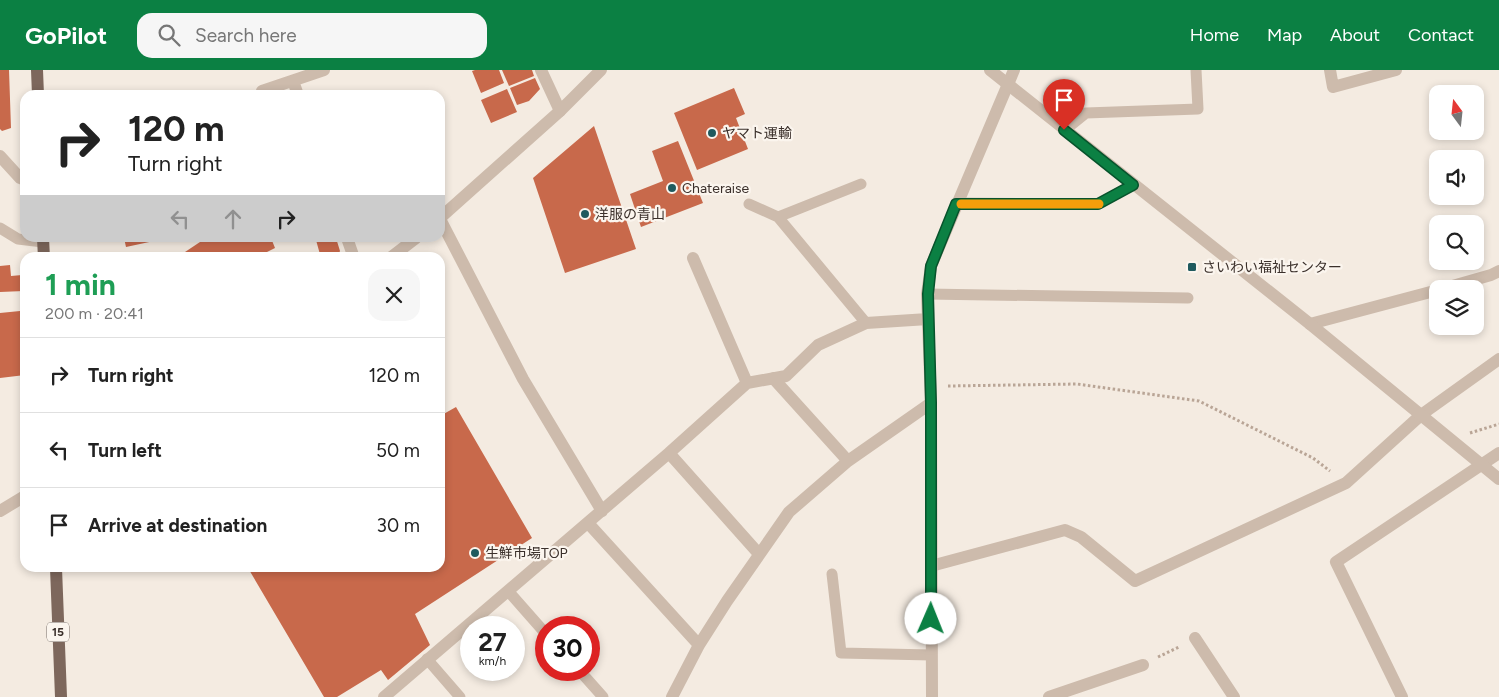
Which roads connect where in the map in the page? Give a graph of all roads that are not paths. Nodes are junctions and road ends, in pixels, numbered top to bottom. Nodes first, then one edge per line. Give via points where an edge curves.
1 (37, 70) edge
2 (324, 70) edge
3 (541, 70) edge
4 (602, 70) edge
5 (990, 70) edge
6 (1014, 70) edge
7 (1196, 70) edge
8 (1330, 70) edge
9 (1396, 70) edge
10 (293, 81) junction
11 (1008, 84) junction
12 (38, 90) edge
13 (265, 90) edge
14 (296, 90) edge
15 (560, 111) junction
16 (1064, 130) junction
17 (0, 156) edge
18 (20, 178) edge
19 (861, 184) dead end
20 (1133, 185) junction
21 (749, 204) dead end
22 (956, 204) junction
23 (445, 214) edge
24 (778, 217) junction
25 (0, 228) edge
26 (445, 228) edge
27 (20, 239) edge
28 (411, 242) edge
29 (398, 252) edge
30 (693, 258) dead end
31 (1499, 271) edge
32 (1474, 280) edge
33 (1429, 292) edge
34 (928, 294) junction
35 (1188, 298) dead end
36 (928, 319) junction
37 (866, 323) junction
38 (1310, 324) junction
39 (1499, 359) edge
40 (773, 378) junction
41 (747, 383) junction
42 (931, 403) junction
43 (1421, 415) junction
44 (669, 453) junction
45 (1499, 453) edge
46 (848, 461) junction
47 (1482, 464) junction
48 (1499, 478) edge
49 (20, 499) edge
50 (0, 511) edge
51 (602, 511) junction
52 (588, 523) junction
53 (759, 554) junction
54 (931, 566) junction
55 (56, 572) edge
56 (832, 574) dead end
57 (509, 592) junction
58 (535, 622) edge
59 (1196, 638) road end
60 (699, 645) junction
61 (930, 654) junction
62 (428, 660) junction
63 (1143, 665) road end
64 (589, 681) edge
65 (61, 697) edge
66 (384, 697) edge
67 (460, 697) edge
68 (603, 697) edge
69 (672, 697) edge
70 (932, 697) edge
71 (1049, 697) edge
72 (1234, 697) edge
73 (1402, 697) edge

1 - 12 main road
2 - 10 street
3 - 15 street
4 - 15 street
5 - 11 street
6 - 11 street
7 - 16 lane via 1198,109 1086,113
8 - 9 street via 1333,87
10 - 13 street
10 - 14 street
11 - 16 street
11 - 22 street
15 - 23 street
16 - 20 street
17 - 18 street
19 - 24 lane
20 - 22 lane via 1098,204
20 - 38 street
21 - 24 lane
22 - 34 street via 931,266
24 - 37 lane
25 - 27 lane
26 - 51 street via 523,378
28 - 29 street
30 - 41 street
31 - 32 street
33 - 38 street
34 - 35 lane
34 - 36 street
36 - 37 street
36 - 42 street
37 - 40 street via 818,345 786,376
38 - 43 street
39 - 43 street
40 - 41 street
40 - 46 street
41 - 44 street
42 - 46 street
42 - 54 street
43 - 47 street
43 - 54 street via 1346,483 1136,582 1081,537 1065,530
44 - 51 street
44 - 53 street
45 - 47 street
46 - 53 street via 789,512
47 - 48 street
47 - 73 street via 1336,562
49 - 50 street
51 - 52 street
52 - 57 street
52 - 60 street
53 - 60 street
54 - 61 street
55 - 65 main road, 15
56 - 61 lane via 841,654
57 - 58 lane
57 - 62 street
59 - 72 street
60 - 69 street
61 - 70 street
62 - 66 street
62 - 67 lane
63 - 71 street
64 - 68 lane

